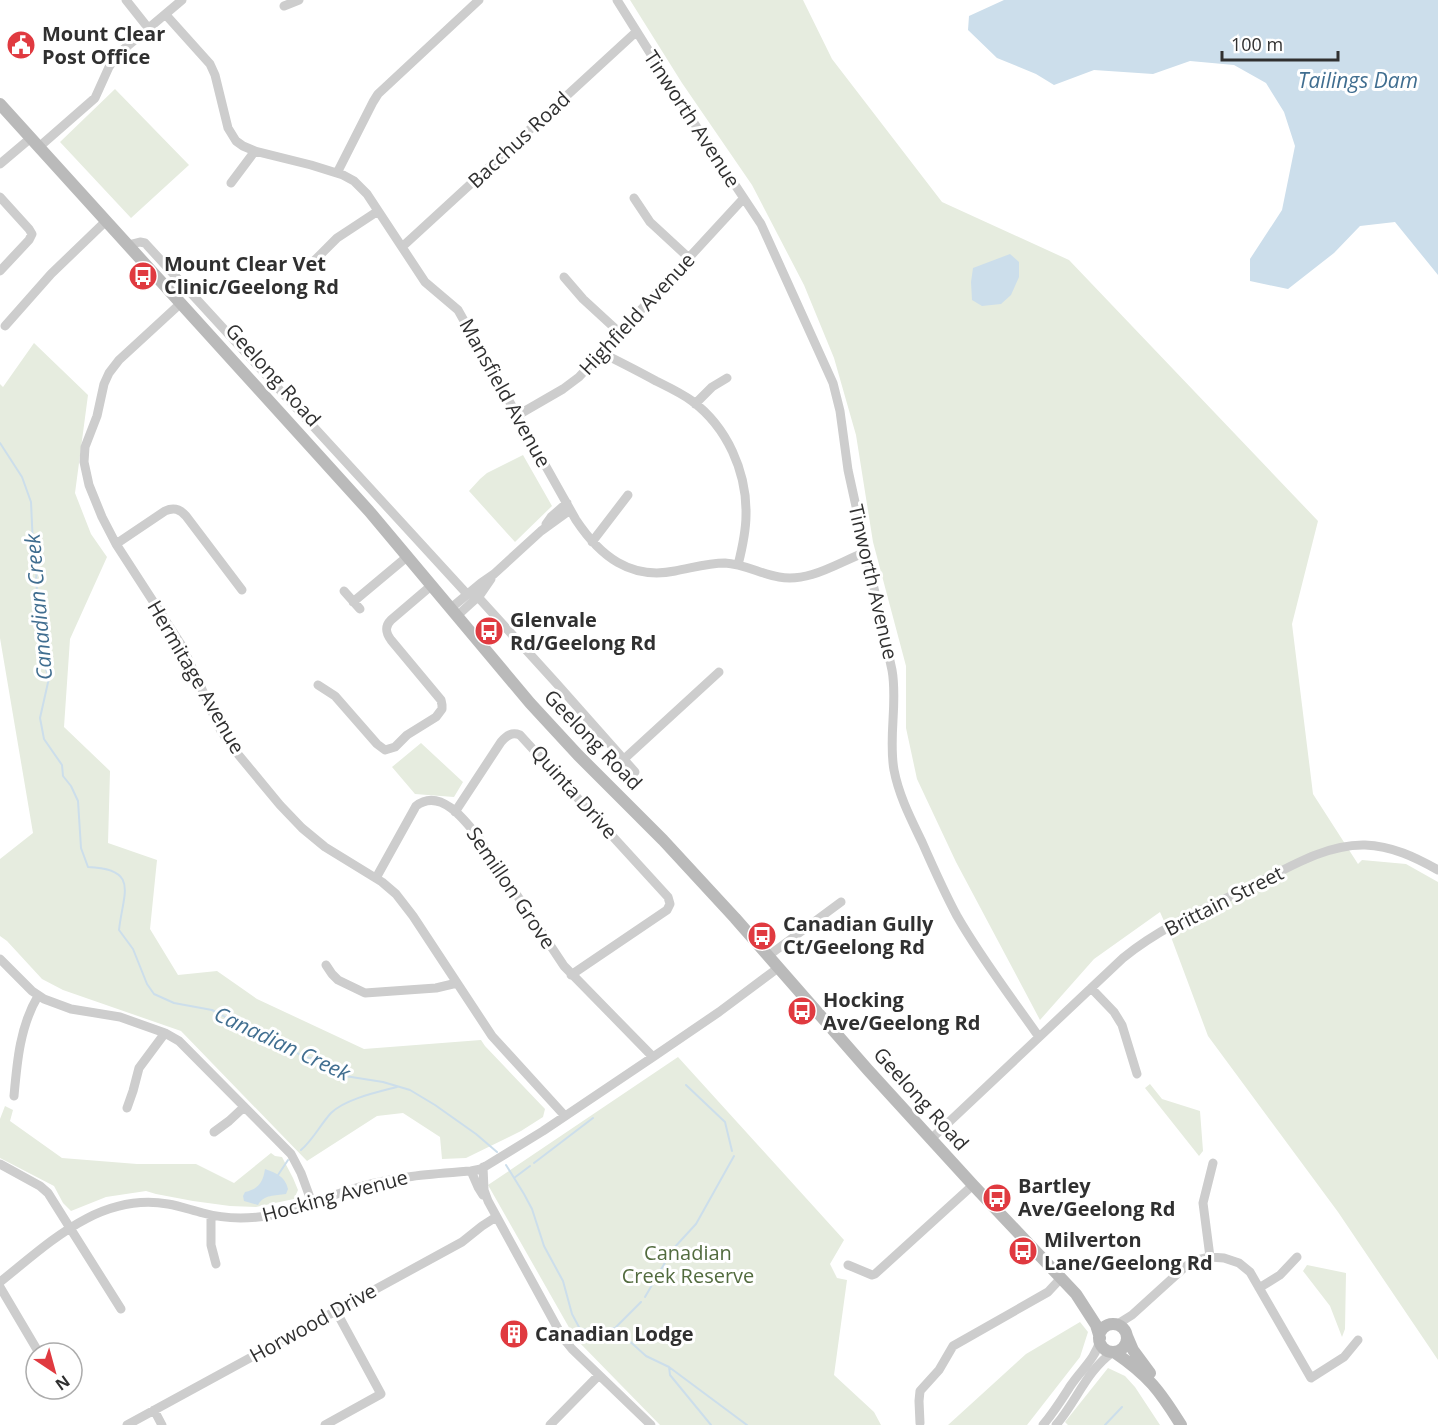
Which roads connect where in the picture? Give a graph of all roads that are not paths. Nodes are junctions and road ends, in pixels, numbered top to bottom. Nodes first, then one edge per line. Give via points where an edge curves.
1 (126, 0) edge
2 (182, 0) edge
3 (299, 0) edge
4 (479, 0) edge
5 (617, 0) edge
6 (284, 6) dead end
7 (166, 15) junction
8 (149, 29) junction
9 (636, 32) junction
10 (0, 104) edge
11 (0, 115) edge
12 (33, 145) junction
13 (255, 151) junction
14 (0, 164) edge
15 (338, 173) junction
16 (231, 183) dead end
17 (0, 197) edge
18 (634, 198) dead end
19 (743, 198) junction
20 (378, 211) junction
21 (106, 221) junction
22 (128, 245) junction
23 (402, 247) junction
24 (140, 258) junction
25 (159, 258) junction
26 (689, 258) junction
27 (315, 260) dead end
28 (0, 271) edge
29 (564, 277) dead end
30 (181, 303) junction
31 (5, 326) dead end
32 (620, 333) junction
33 (602, 353) junction
34 (727, 378) dead end
35 (695, 404) junction
36 (518, 415) junction
37 (628, 495) dead end
38 (568, 507) junction
39 (592, 542) junction
40 (116, 544) junction
41 (866, 552) junction
42 (408, 556) junction
43 (738, 565) junction
44 (432, 585) junction
45 (242, 590) dead end
46 (344, 591) dead end
47 (472, 596) junction
48 (454, 611) junction
49 (719, 672) dead end
50 (318, 685) dead end
51 (623, 759) junction
52 (635, 772) dead end
53 (455, 812) junction
54 (1438, 870) edge
55 (376, 878) junction
56 (841, 902) dead end
57 (768, 956) junction
58 (0, 959) edge
59 (326, 965) dead end
60 (778, 968) junction
61 (571, 975) junction
62 (457, 983) junction
63 (1091, 988) junction
64 (38, 996) junction
65 (165, 1033) junction
66 (1039, 1037) junction
67 (653, 1057) junction
68 (1137, 1074) dead end
69 (14, 1096) dead end
70 (244, 1107) junction
71 (127, 1108) dead end
72 (565, 1116) junction
73 (214, 1131) dead end
74 (931, 1139) junction
75 (1214, 1163) dead end
76 (0, 1164) edge
77 (483, 1167) junction
78 (471, 1171) junction
79 (973, 1185) junction
80 (488, 1201) junction
81 (312, 1203) junction
82 (211, 1215) junction
83 (496, 1217) junction
84 (71, 1228) junction
85 (1210, 1257) junction
86 (1297, 1257) dead end
87 (216, 1264) dead end
88 (848, 1265) dead end
89 (1061, 1278) junction
90 (0, 1282) edge
91 (0, 1287) edge
92 (1259, 1288) junction
93 (1076, 1294) junction
94 (122, 1309) dead end
95 (1139, 1310) junction
96 (336, 1311) junction
97 (1115, 1325) junction
98 (1127, 1336) junction
99 (1100, 1339) junction
100 (1358, 1340) dead end
101 (32, 1341) edge
102 (1114, 1352) junction
103 (599, 1375) junction
104 (1157, 1388) junction
105 (154, 1410) junction
106 (920, 1423) dead end
107 (127, 1425) edge
108 (162, 1425) edge
109 (325, 1425) edge
110 (550, 1425) edge
111 (651, 1425) edge
112 (1043, 1425) edge
113 (1056, 1425) edge
114 (1181, 1425) edge

1 - 8 street
2 - 7 street
3 - 6 street
4 - 15 street via 378,94
5 - 9 street, Tinworth Avenue
7 - 8 street
7 - 13 street, Mansfield Avenue via 211,66 230,134
8 - 12 street via 115,58 92,101
9 - 19 street, Tinworth Avenue
9 - 23 street, Bacchus Road
10 - 12 main road, Geelong Road
11 - 12 main road, Geelong Road
12 - 14 street
12 - 21 main road, Geelong Road
13 - 15 street, Mansfield Avenue
13 - 16 street
15 - 20 street, Mansfield Avenue via 362,188
17 - 28 street via 32,234
18 - 26 street via 650,222
19 - 26 street, Highfield Avenue
19 - 41 street, Tinworth Avenue via 768,238 833,383
20 - 23 street, Mansfield Avenue
20 - 27 street via 335,240
21 - 22 main road, Geelong Road
21 - 31 street
22 - 24 main road, Geelong Road
22 - 25 street, Geelong Road via 144,242
23 - 36 street, Mansfield Avenue via 427,284 458,310
24 - 25 street via 149,251
24 - 30 main road, Geelong Road
25 - 47 street, Geelong Road
26 - 32 street, Highfield Avenue
29 - 32 street
30 - 40 street, Hermitage Avenue via 111,370 85,447 89,486
30 - 42 main road, Geelong Road
32 - 33 street, Highfield Avenue
33 - 35 street
33 - 36 street, Highfield Avenue via 572,383
34 - 35 street
35 - 43 street via 724,437 740,472 746,515
36 - 38 street, Mansfield Avenue
37 - 39 street
38 - 39 street, Mansfield Avenue
38 - 47 street via 551,518
39 - 43 street, Mansfield Avenue via 614,561 648,572 724,563
40 - 45 street via 165,511 178,510
40 - 55 street, Hermitage Avenue via 182,646 232,747 302,828
41 - 43 street, Mansfield Avenue via 795,578 777,577
41 - 66 street, Tinworth Avenue via 893,673 892,746 903,801 957,917
42 - 44 main road, Geelong Road
42 - 46 street via 356,606
44 - 48 main road, Geelong Road
44 - 50 street via 391,620 386,630 441,700 442,709 436,717 385,750 334,694
47 - 48 street
47 - 51 street, Geelong Road
48 - 57 main road, Geelong Road via 546,721 655,831
49 - 51 street
51 - 52 street, Geelong Road
53 - 55 street, Semillon Grove via 438,801 418,804
53 - 61 street, Semillon Grove via 481,841
53 - 61 street, Quinta Drive via 501,742 510,734 520,735 666,894 670,903 667,910
54 - 63 street, Brittain Street via 1407,854 1381,847 1330,850 1166,929 1133,950
55 - 62 street, Hermitage Avenue via 407,907
56 - 57 street
57 - 60 main road, Geelong Road
58 - 64 street
59 - 62 street via 338,980 365,993
60 - 67 street, Hocking Avenue
60 - 74 main road, Geelong Road
61 - 67 street, Semillon Grove
62 - 72 street, Hermitage Avenue via 499,1045
63 - 66 street, Brittain Street
63 - 68 street via 1122,1024
64 - 65 street via 67,1008 115,1016
64 - 69 street via 21,1039
65 - 70 street via 187,1048
65 - 71 street via 139,1068
66 - 74 street
67 - 72 street, Hocking Avenue
70 - 73 street
70 - 81 street via 292,1156
72 - 77 street, Hocking Avenue
74 - 79 main road, Geelong Road
75 - 85 street via 1203,1203
76 - 84 street via 43,1188
77 - 78 street, Hocking Avenue
77 - 80 street
78 - 80 street
78 - 81 street, Hocking Avenue via 394,1179
79 - 88 street via 875,1274
79 - 89 main road, Geelong Road
80 - 83 street
81 - 82 street, Hocking Avenue via 257,1217
82 - 84 street, Hocking Avenue via 166,1203 141,1202 106,1209
82 - 87 street via 211,1245
83 - 96 street, Horwood Drive via 465,1241
83 - 103 street via 563,1338
84 - 90 street, Hocking Avenue
84 - 94 street
85 - 92 street via 1243,1265
85 - 95 street via 1186,1266
86 - 92 street via 1284,1272
89 - 93 main road, Geelong Road
89 - 106 street via 1048,1292 953,1346 937,1373 920,1391
91 - 101 street
92 - 100 street via 1311,1378 1344,1357
93 - 97 main road, Geelong Road
93 - 99 main road, Geelong Road via 1096,1325
95 - 97 street
95 - 98 street
96 - 105 street, Horwood Drive
96 - 109 street via 381,1394
97 - 98 main road
97 - 99 main road via 1103,1329
98 - 102 main road via 1124,1348
98 - 104 main road
99 - 102 main road via 1104,1348
99 - 112 street via 1095,1353
102 - 104 main road
102 - 113 street via 1102,1360
103 - 110 street
103 - 111 street
104 - 114 main road
105 - 107 street, Horwood Drive
105 - 108 street

